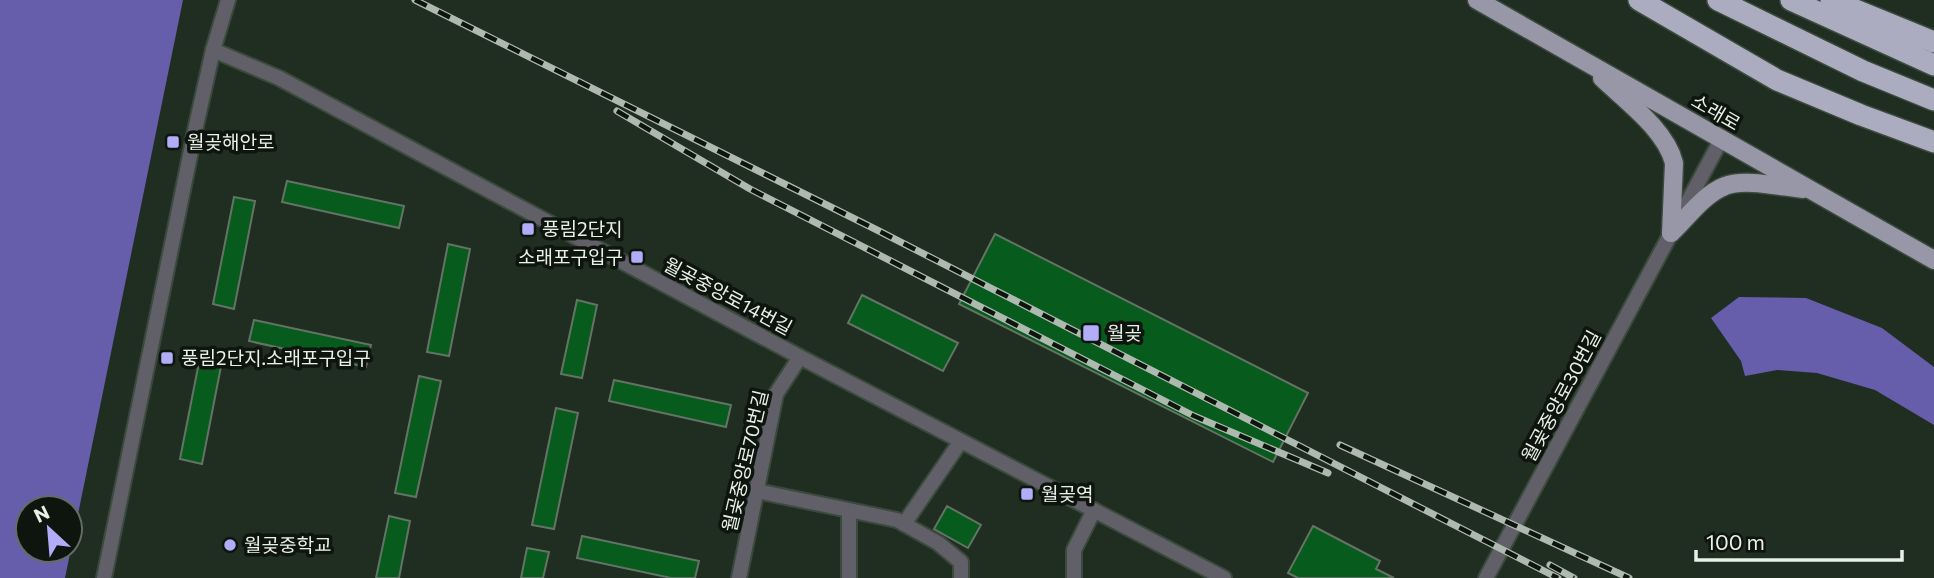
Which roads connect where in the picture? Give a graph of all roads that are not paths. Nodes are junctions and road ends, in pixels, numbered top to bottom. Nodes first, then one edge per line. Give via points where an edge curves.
1 (228, 0) edge
2 (1477, 0) edge
3 (1639, 0) edge
4 (1718, 0) edge
5 (1791, 0) edge
6 (1831, 0) edge
7 (1934, 42) edge
8 (213, 50) junction
9 (1582, 59) junction
10 (1934, 65) edge
11 (1934, 100) edge
12 (1721, 139) junction
13 (1934, 142) edge
14 (1811, 189) junction
15 (1671, 233) junction
16 (1934, 260) edge
17 (800, 356) junction
18 (961, 441) junction
19 (757, 491) junction
20 (1094, 510) junction
21 (849, 512) junction
22 (904, 524) junction
23 (104, 578) edge
24 (739, 578) edge
25 (849, 578) edge
26 (961, 578) edge
27 (1074, 578) edge
28 (1224, 578) edge
29 (1486, 578) edge

1 - 8 street
2 - 9 main road, 소래로
3 - 13 highway via 1777,80
4 - 11 highway via 1863,71
5 - 10 highway
6 - 7 highway
8 - 17 street, 월곶중앙로14번길 via 279,78
8 - 23 street
9 - 12 main road, 소래로
9 - 15 main road via 1664,138 1672,152
12 - 14 main road, 소래로
12 - 15 street, 월곶중앙로30번길
14 - 15 main road via 1726,186
14 - 16 main road, 소래로
15 - 29 street, 월곶중앙로30번길
17 - 18 street, 월곶중앙로14번길
17 - 19 street, 월곶중앙로70번길 via 776,394
18 - 20 street, 월곶중앙로14번길
18 - 22 street
19 - 21 street
19 - 24 street, 월곶중앙로70번길
20 - 27 street via 1074,550
20 - 28 street, 월곶중앙로14번길
21 - 22 street
21 - 25 street
22 - 26 street via 938,542 961,562

